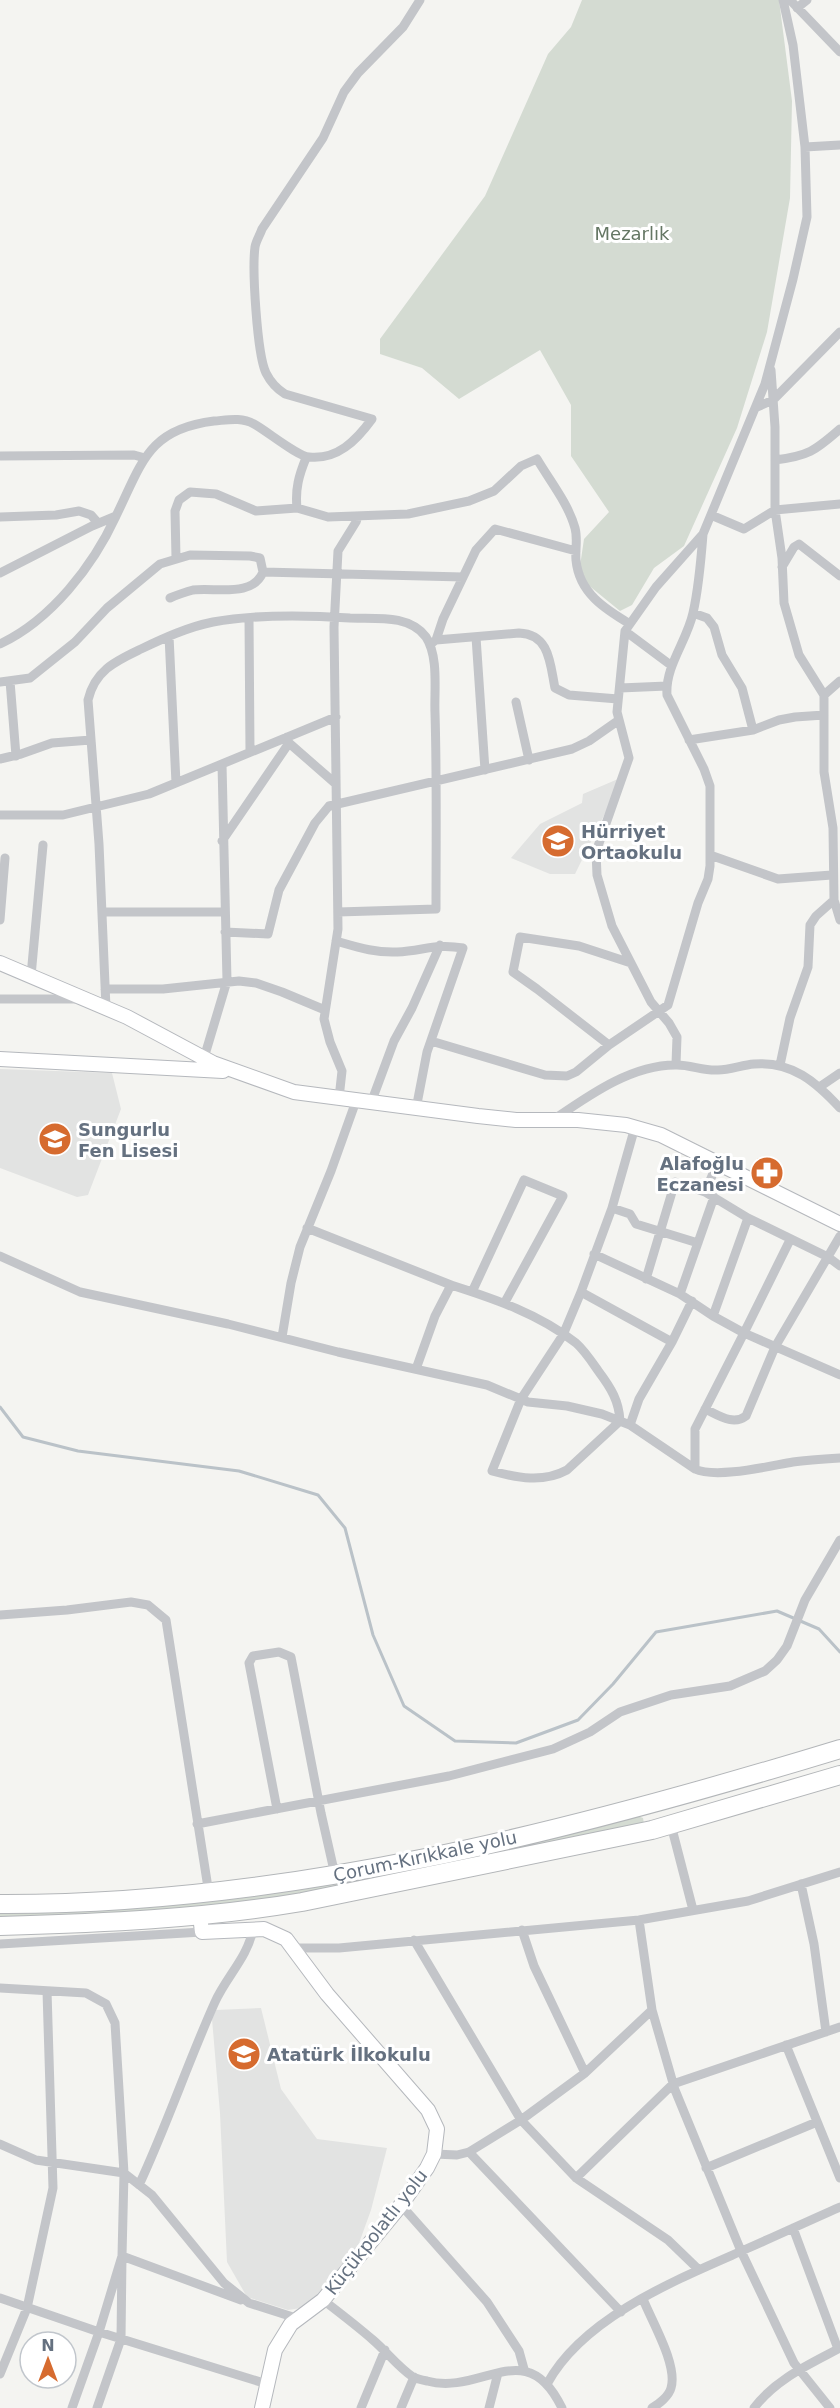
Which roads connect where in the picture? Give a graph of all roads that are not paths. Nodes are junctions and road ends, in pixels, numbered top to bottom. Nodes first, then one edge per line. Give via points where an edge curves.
1 (420, 0) edge
2 (783, 0) edge
3 (790, 0) edge
4 (807, 0) edge
5 (797, 8) junction
6 (840, 52) edge
7 (840, 145) edge
8 (805, 147) junction
9 (840, 332) edge
10 (770, 363) junction
11 (773, 400) junction
12 (755, 408) junction
13 (840, 429) edge
14 (0, 456) edge
15 (145, 458) junction
16 (306, 458) junction
17 (775, 460) junction
18 (840, 504) edge
19 (297, 508) junction
20 (775, 510) junction
21 (711, 515) junction
22 (116, 516) junction
23 (358, 516) junction
24 (0, 518) edge
25 (98, 523) junction
26 (703, 534) junction
27 (576, 551) junction
28 (176, 558) junction
29 (782, 567) junction
30 (263, 572) junction
31 (0, 573) edge
32 (337, 573) junction
33 (840, 576) edge
34 (463, 577) junction
35 (170, 598) dead end
36 (693, 613) junction
37 (335, 617) junction
38 (249, 618) junction
39 (628, 628) junction
40 (169, 636) junction
41 (476, 637) junction
42 (433, 642) junction
43 (0, 644) edge
44 (672, 666) junction
45 (5, 681) edge
46 (840, 681) edge
47 (667, 687) junction
48 (620, 688) junction
49 (824, 694) junction
50 (618, 699) junction
51 (516, 702) dead end
52 (824, 716) junction
53 (336, 717) junction
54 (619, 720) junction
55 (753, 730) junction
56 (91, 740) junction
57 (288, 740) junction
58 (689, 740) junction
59 (250, 752) junction
60 (16, 756) junction
61 (0, 759) edge
62 (529, 760) junction
63 (222, 764) junction
64 (485, 770) junction
65 (437, 782) junction
66 (176, 783) junction
67 (336, 784) junction
68 (336, 804) junction
69 (96, 807) junction
70 (0, 815) edge
71 (835, 817) edge
72 (222, 841) junction
73 (43, 845) dead end
74 (710, 855) junction
75 (5, 858) dead end
76 (832, 876) junction
77 (834, 900) junction
78 (102, 912) junction
79 (224, 912) junction
80 (338, 912) junction
81 (0, 920) edge
82 (840, 920) edge
83 (225, 932) junction
84 (336, 941) junction
85 (440, 945) junction
86 (0, 963) edge
87 (631, 963) junction
88 (31, 976) junction
89 (227, 981) junction
90 (105, 989) junction
91 (0, 999) edge
92 (84, 999) junction
93 (106, 1008) junction
94 (325, 1010) junction
95 (658, 1010) junction
96 (431, 1041) junction
97 (609, 1045) junction
98 (204, 1058) junction
99 (0, 1059) edge
100 (676, 1064) junction
101 (780, 1065) junction
102 (241, 1073) junction
103 (840, 1073) edge
104 (821, 1086) junction
105 (339, 1098) junction
106 (356, 1101) junction
107 (371, 1103) junction
108 (840, 1108) edge
109 (416, 1109) junction
110 (553, 1120) junction
111 (635, 1127) junction
112 (718, 1162) junction
113 (705, 1192) junction
114 (714, 1197) junction
115 (612, 1208) junction
116 (748, 1218) junction
117 (840, 1224) edge
118 (307, 1228) junction
119 (661, 1231) junction
120 (840, 1236) edge
121 (790, 1240) junction
122 (698, 1243) junction
123 (594, 1254) junction
124 (0, 1256) edge
125 (828, 1257) junction
126 (840, 1266) edge
127 (646, 1279) junction
128 (451, 1284) junction
129 (472, 1292) junction
130 (581, 1292) junction
131 (680, 1294) junction
132 (692, 1301) junction
133 (505, 1302) junction
134 (713, 1316) junction
135 (744, 1333) junction
136 (563, 1335) junction
137 (282, 1337) junction
138 (672, 1342) junction
139 (775, 1347) junction
140 (416, 1369) junction
141 (840, 1375) edge
142 (521, 1399) junction
143 (705, 1409) junction
144 (620, 1421) junction
145 (630, 1425) junction
146 (840, 1458) edge
147 (695, 1469) junction
148 (840, 1540) edge
149 (0, 1616) edge
150 (840, 1749) edge
151 (840, 1775) edge
152 (318, 1802) junction
153 (277, 1809) junction
154 (197, 1824) junction
155 (671, 1825) junction
156 (840, 1872) edge
157 (335, 1875) junction
158 (801, 1884) junction
159 (209, 1894) junction
160 (0, 1904) edge
161 (693, 1911) junction
162 (639, 1920) junction
163 (201, 1924) junction
164 (0, 1926) edge
165 (253, 1929) junction
166 (522, 1930) junction
167 (104, 1931) junction
168 (414, 1940) junction
169 (0, 1944) edge
170 (293, 1948) junction
171 (0, 1988) edge
172 (47, 1991) junction
173 (652, 2010) junction
174 (840, 2027) edge
175 (826, 2032) junction
176 (786, 2044) junction
177 (585, 2073) junction
178 (673, 2084) junction
179 (521, 2120) junction
180 (817, 2122) junction
181 (0, 2144) edge
182 (470, 2152) junction
183 (434, 2154) junction
184 (53, 2162) junction
185 (706, 2168) junction
186 (124, 2173) junction
187 (576, 2178) junction
188 (840, 2178) edge
189 (139, 2185) junction
190 (401, 2205) junction
191 (840, 2207) edge
192 (793, 2228) junction
193 (741, 2252) junction
194 (122, 2256) junction
195 (698, 2269) junction
196 (0, 2298) edge
197 (323, 2300) junction
198 (643, 2300) junction
199 (249, 2303) junction
200 (27, 2308) junction
201 (621, 2312) junction
202 (296, 2318) junction
203 (99, 2332) junction
204 (121, 2339) junction
205 (839, 2349) edge
206 (384, 2350) junction
207 (524, 2369) junction
208 (800, 2370) junction
209 (498, 2373) junction
210 (0, 2374) edge
211 (414, 2377) junction
212 (267, 2384) junction
213 (547, 2384) junction
214 (554, 2392) junction
215 (72, 2408) edge
216 (97, 2408) edge
217 (262, 2408) edge
218 (361, 2408) edge
219 (401, 2408) edge
220 (489, 2408) edge
221 (554, 2408) edge
222 (562, 2408) edge
223 (652, 2408) edge
224 (754, 2408) edge
225 (830, 2408) edge

1 - 16 street via 403,27 344,92 323,138 256,243 259,338 265,372 285,394 372,420 341,451
2 - 8 street via 793,45
3 - 5 street
4 - 5 street
5 - 6 street
7 - 8 street
8 - 10 street via 807,217
9 - 11 street
10 - 11 street
10 - 12 street
11 - 12 street
11 - 17 street
12 - 21 street
13 - 17 street via 815,451
14 - 15 street
15 - 16 street via 176,429 236,419 253,423
15 - 22 street
16 - 19 street via 297,484
17 - 20 street
18 - 20 street
19 - 23 street via 328,516
19 - 28 street via 256,511 216,494 190,492 179,500 175,511
20 - 21 street via 744,529
20 - 29 street
21 - 26 street
22 - 25 street
22 - 43 street via 91,560 59,598 34,623
23 - 27 street via 408,514 469,501 494,490 521,466 537,459 566,506 575,530
23 - 32 street via 338,551
24 - 25 street via 79,511 91,515
25 - 31 street
26 - 36 street
26 - 39 street via 656,587
27 - 34 street via 495,529 476,550
27 - 39 street via 576,565 593,600
28 - 30 street via 250,556 260,558
28 - 45 street via 147,573 75,642 30,678
29 - 33 street via 800,544
29 - 49 street via 784,603 799,655
30 - 32 street
30 - 35 street via 251,586 191,591
32 - 34 street
32 - 37 street
34 - 42 street
36 - 44 street
36 - 55 street via 707,618 714,627 722,655 742,688
37 - 38 street
37 - 42 street via 404,621
37 - 53 street
38 - 40 street via 212,622
38 - 59 street
39 - 44 street
39 - 48 street
40 - 56 street via 115,662 97,677 88,700
40 - 66 street
41 - 42 street
41 - 50 street via 532,635 547,650 555,687 569,695
41 - 64 street
42 - 65 street
44 - 47 street
45 - 60 street
46 - 49 street
47 - 48 street
47 - 58 street
48 - 50 street
49 - 52 street
50 - 54 street
51 - 62 street
52 - 55 street via 779,720
52 - 71 street via 824,772
53 - 57 street
53 - 67 street
54 - 62 street via 572,749
54 - 87 street via 629,758 596,852 597,875 612,926
55 - 58 street
56 - 60 street via 52,743
56 - 69 street
57 - 59 street
57 - 67 street
57 - 72 street
58 - 74 street via 710,786
59 - 63 street
60 - 61 street
62 - 64 street
63 - 66 street
63 - 72 street
64 - 65 street
65 - 68 street
65 - 80 street via 436,909
66 - 69 street
67 - 68 street
68 - 80 street
68 - 83 street via 326,809 294,860 279,890 268,934
69 - 70 street via 63,815
69 - 78 street
71 - 76 street
72 - 79 street
73 - 88 street
74 - 76 street via 778,879
74 - 95 street via 708,879 673,997 669,1005
75 - 81 street
76 - 77 street
77 - 82 street
77 - 101 street via 810,925 808,967 790,1017
78 - 79 street
78 - 90 street
79 - 83 street
80 - 84 street
83 - 89 street
84 - 85 street via 386,952
84 - 94 street
85 - 96 street via 463,948
85 - 107 street via 394,1041
86 - 88 street
87 - 95 street
87 - 97 street via 579,946 520,937 513,972
88 - 92 street
89 - 90 street via 163,989
89 - 94 street via 256,983
89 - 98 street
90 - 93 street
91 - 92 street
92 - 93 street
93 - 98 street
94 - 105 street via 330,1042 342,1071
95 - 97 street
95 - 100 street via 677,1037
96 - 97 street via 545,1075 567,1076
96 - 109 street
98 - 102 street
99 - 102 street
100 - 101 street via 717,1071 755,1064
100 - 110 street via 627,1076 599,1089
101 - 104 street
102 - 105 street via 294,1092
103 - 104 street
104 - 108 street
105 - 106 street
106 - 107 street
106 - 118 street
107 - 109 street
109 - 110 street
110 - 111 street
111 - 112 street
111 - 115 street
112 - 113 street
112 - 117 street
113 - 114 street
113 - 119 street via 675,1182
114 - 116 street
114 - 122 street
115 - 119 street via 630,1214 636,1224
115 - 123 street
116 - 121 street
116 - 134 street
118 - 128 street
118 - 137 street via 291,1283
119 - 122 street
119 - 127 street
120 - 125 street
121 - 125 street
121 - 135 street
122 - 131 street
123 - 127 street
123 - 130 street
124 - 137 street via 80,1292
125 - 126 street
125 - 139 street
127 - 131 street
128 - 129 street
128 - 140 street
129 - 133 street
129 - 133 street via 524,1180 563,1196
130 - 136 street
130 - 138 street
131 - 132 street
132 - 134 street
132 - 138 street
133 - 136 street
134 - 135 street
135 - 139 street
135 - 143 street
136 - 142 street
136 - 144 street via 585,1352 612,1390
137 - 140 street
138 - 145 street via 639,1399
139 - 141 street
139 - 143 street via 743,1419 733,1421
140 - 142 street via 487,1385
142 - 144 street via 567,1406
142 - 144 street via 492,1471 540,1479 557,1475
143 - 147 street via 694,1434
144 - 145 street
145 - 147 street
146 - 147 street via 711,1473
148 - 152 street via 792,1634 777,1660 765,1671 730,1686 671,1695 620,1712 590,1732 553,1749 449,1776
149 - 154 street via 131,1602 148,1605 162,1615 166,1620
150 - 157 highway, Çorum-Kırıkkale yolu via 597,1818
151 - 155 highway, Çorum-Kırıkkale yolu
152 - 153 street
152 - 153 street via 291,1657 279,1652 253,1656 249,1666
152 - 157 street
153 - 154 street
154 - 159 street
155 - 161 street
155 - 163 highway, Çorum-Kırıkkale yolu
156 - 158 street
157 - 159 highway, Çorum-Kırıkkale yolu
158 - 161 street via 748,1901
158 - 175 street
159 - 160 highway, Çorum-Kırıkkale yolu
161 - 162 street
162 - 166 street
162 - 173 street
163 - 165 street, Küçükpolatlı yolu
163 - 167 highway, Çorum-Kırıkkale yolu
164 - 167 highway, Çorum-Kırıkkale yolu
165 - 170 street, Küçükpolatlı yolu via 280,1935
165 - 189 street via 246,1951 215,2000
166 - 168 street
166 - 177 street via 534,1966
167 - 169 street
168 - 170 street
168 - 179 street
170 - 183 street, Küçükpolatlı yolu via 327,1994 428,2110 437,2129
171 - 172 street
172 - 184 street
172 - 186 street via 93,1996 106,2004 113,2016
173 - 177 street
173 - 178 street
174 - 175 street
175 - 176 street
176 - 178 street
176 - 180 street
177 - 179 street
178 - 185 street
178 - 187 street
179 - 182 street
179 - 187 street
180 - 185 street
180 - 188 street
181 - 184 street via 36,2160
182 - 183 street
182 - 201 street
183 - 190 street, Küçükpolatlı yolu
184 - 186 street
184 - 200 street via 53,2188
185 - 193 street
186 - 189 street
186 - 194 street
187 - 195 street via 668,2240
189 - 199 street via 152,2195 224,2283
190 - 197 street, Küçükpolatlı yolu
190 - 207 street via 487,2302 519,2351
191 - 192 street
192 - 193 street
192 - 205 street
193 - 195 street
193 - 208 street
194 - 199 street
194 - 203 street
194 - 204 street
195 - 198 street
196 - 200 street
197 - 202 street, Küçükpolatlı yolu
197 - 206 street
198 - 201 street
198 - 223 street via 673,2371 671,2390
199 - 202 street
200 - 203 street
200 - 210 street
201 - 213 street via 568,2353
202 - 212 street, Küçükpolatlı yolu via 275,2350
203 - 204 street
203 - 215 street
204 - 212 street
204 - 216 street
205 - 208 street
206 - 211 street
206 - 218 street
207 - 209 street
207 - 213 street
208 - 224 street via 767,2390
208 - 225 street
209 - 211 street via 468,2382 440,2384
209 - 220 street
211 - 219 street
212 - 217 street, Küçükpolatlı yolu
213 - 214 street
214 - 221 street
214 - 222 street

